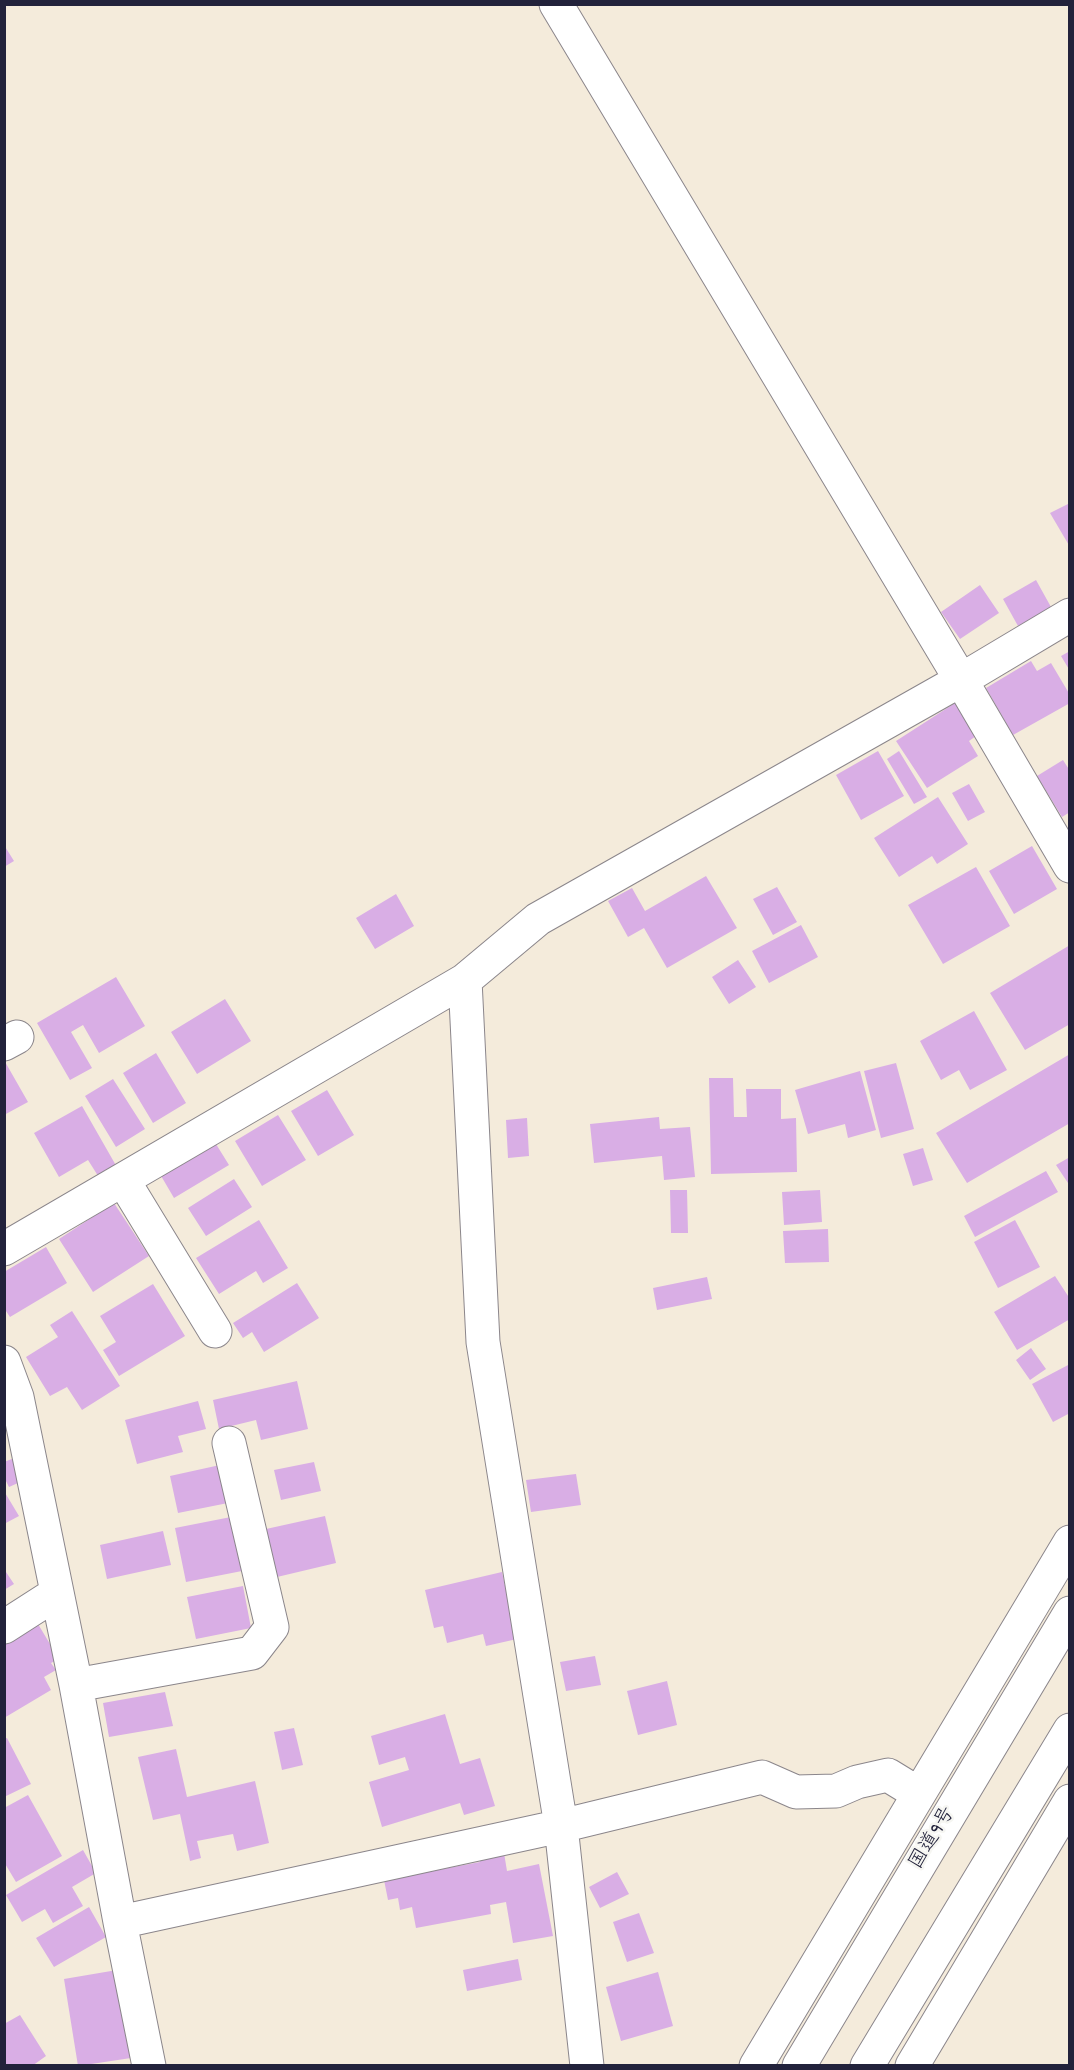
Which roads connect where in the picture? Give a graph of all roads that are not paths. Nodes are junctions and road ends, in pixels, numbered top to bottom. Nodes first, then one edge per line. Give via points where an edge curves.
1 (556, 4) edge
2 (1070, 615) edge
3 (961, 680) junction
4 (1069, 864) edge
5 (465, 980) junction
6 (123, 1180) junction
7 (4, 1249) edge
8 (215, 1331) dead end
9 (4, 1362) edge
10 (229, 1443) dead end
11 (1070, 1542) edge
12 (1057, 1578) edge
13 (57, 1593) junction
14 (1070, 1613) edge
15 (4, 1627) edge
16 (76, 1684) junction
17 (1070, 1730) edge
18 (919, 1794) junction
19 (1070, 1801) edge
20 (561, 1826) junction
21 (120, 1922) junction
22 (808, 1978) junction
23 (932, 2033) junction
24 (802, 2060) edge
25 (149, 2066) edge
26 (587, 2066) edge
27 (756, 2066) edge
28 (869, 2066) edge
29 (912, 2066) edge

1 - 3 main road
2 - 3 main road
3 - 4 main road
3 - 5 main road via 538,919
5 - 6 main road
5 - 20 main road via 483,1342
6 - 7 main road
6 - 8 main road
9 - 13 main road via 17,1397
10 - 16 main road via 272,1627 252,1653
11 - 12 main road
12 - 18 main road
13 - 15 main road
13 - 16 main road
14 - 24 main road, 国道9号
16 - 21 main road
17 - 28 main road
18 - 20 main road via 888,1774 836,1791 796,1792 762,1777
18 - 22 main road
19 - 23 main road
20 - 21 main road
20 - 26 main road
21 - 25 main road
22 - 24 main road
22 - 27 main road
23 - 28 main road
23 - 29 main road

